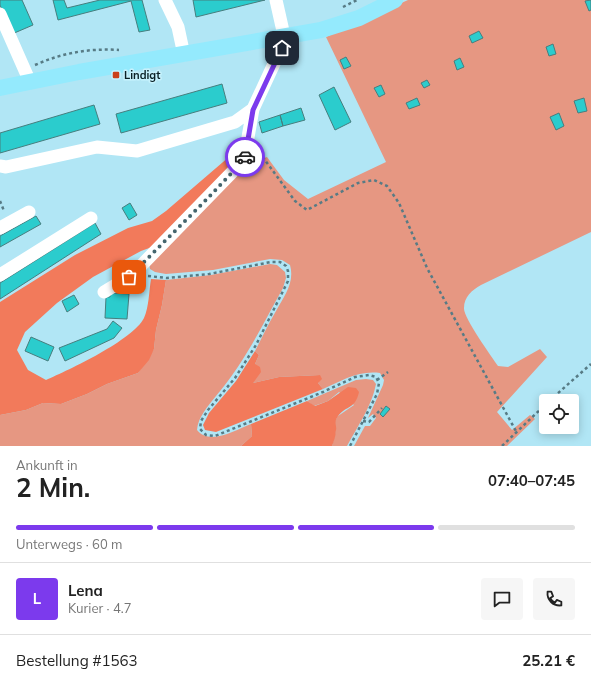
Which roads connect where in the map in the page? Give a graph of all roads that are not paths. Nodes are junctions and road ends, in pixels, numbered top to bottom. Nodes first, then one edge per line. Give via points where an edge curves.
1 (165, 0) edge
2 (276, 0) edge
3 (395, 0) edge
4 (0, 14) edge
5 (285, 38) junction
6 (184, 55) junction
7 (30, 82) junction
8 (0, 88) edge
9 (253, 110) junction
10 (0, 166) edge
11 (29, 212) dead end
12 (91, 218) dead end
13 (0, 228) edge
14 (0, 275) edge
15 (104, 292) dead end

1 - 6 street via 178,27
2 - 5 street
3 - 5 main road via 336,26
4 - 7 street
5 - 6 main road
5 - 9 street
6 - 7 main road
7 - 8 main road
9 - 10 street via 235,122 137,150 97,147 6,167
9 - 15 street via 244,160 132,275
11 - 13 street
12 - 14 street

